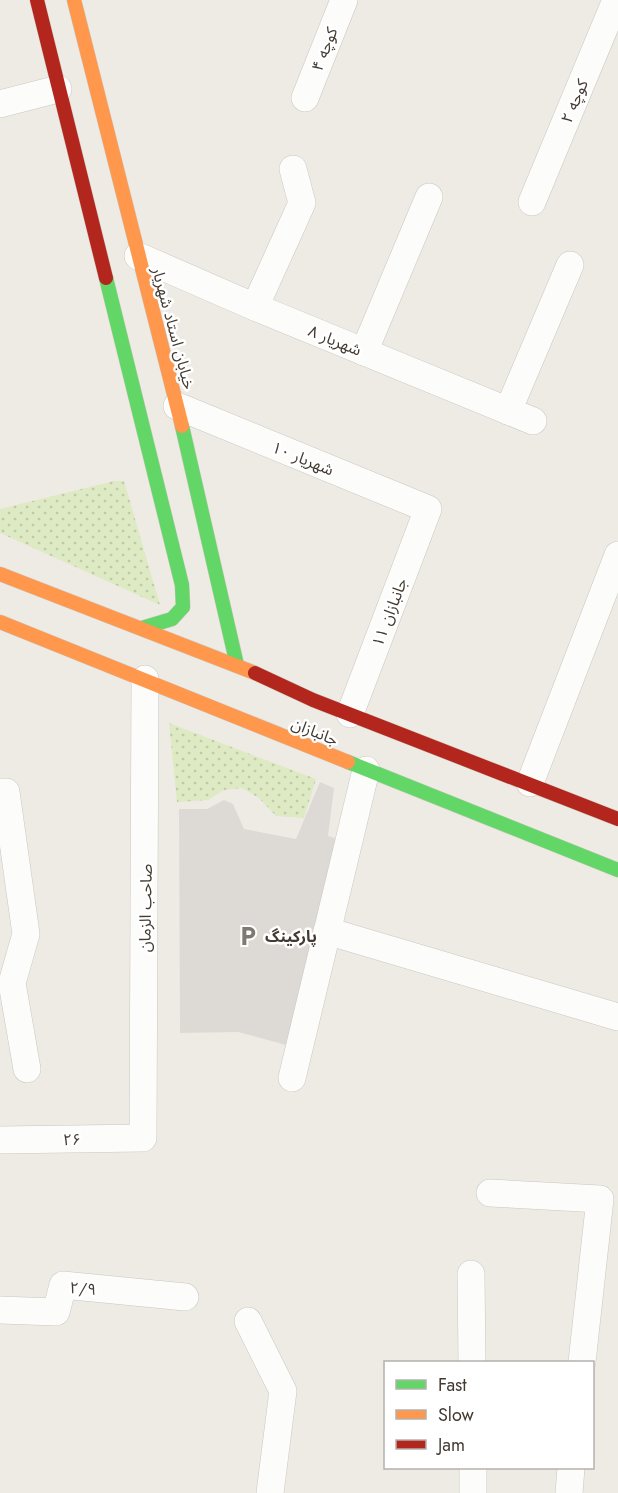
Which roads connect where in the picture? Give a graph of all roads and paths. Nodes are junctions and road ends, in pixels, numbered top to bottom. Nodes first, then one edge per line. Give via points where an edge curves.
1 (36, 0) edge
2 (74, 0) edge
3 (344, 0) edge
4 (616, 0) edge
5 (58, 90) junction
6 (305, 98) dead end
7 (0, 104) edge
8 (293, 169) dead end
9 (429, 197) dead end
10 (532, 202) dead end
11 (138, 256) junction
12 (570, 265) dead end
13 (255, 308) junction
14 (364, 352) junction
15 (177, 406) junction
16 (508, 411) junction
17 (533, 421) dead end
18 (428, 509) joint
19 (618, 555) edge
20 (0, 574) edge
21 (0, 622) edge
22 (142, 628) junction
23 (237, 665) junction
24 (145, 679) junction
25 (350, 714) junction
26 (366, 770) junction
27 (530, 783) junction
28 (0, 792) edge
29 (618, 819) edge
30 (618, 870) edge
31 (327, 931) junction
32 (618, 1017) edge
33 (27, 1069) dead end
34 (292, 1078) dead end
35 (143, 1138) joint
36 (0, 1140) edge
37 (490, 1192) dead end
38 (607, 1226) edge
39 (471, 1274) dead end
40 (185, 1297) dead end
41 (0, 1310) edge
42 (248, 1321) dead end
43 (471, 1361) edge
44 (582, 1361) edge
45 (473, 1469) edge
46 (571, 1469) edge
47 (270, 1493) edge
48 (473, 1493) edge
49 (569, 1493) edge

1 - 5 street
2 - 11 street, خیابان استاد شهریار
3 - 6 street, کوچه ۴
4 - 10 street, کوچه ۲
5 - 7 street
5 - 22 street via 182,585 183,607 172,619
8 - 13 street via 302,203
9 - 14 street
11 - 13 street, شهریار ۸
11 - 15 street, خیابان استاد شهریار
12 - 16 street
13 - 14 street, شهریار ۸
14 - 16 street, شهریار ۸
15 - 18 street, شهریار ۱۰
15 - 23 street, خیابان استاد شهریار
16 - 17 street, شهریار ۸
18 - 25 street, ۱۱ جانبازان
19 - 27 street
20 - 22 street, جانبازان
21 - 24 street, جانبازان
22 - 23 street, جانبازان
23 - 25 street, جانبازان
24 - 26 street, جانبازان
24 - 35 street, صاحب الزمان
25 - 27 street, جانبازان
26 - 30 street, جانبازان
26 - 31 street
27 - 29 street, جانبازان
28 - 33 street via 6,792 26,934 12,983
31 - 32 street
31 - 34 street
35 - 36 street, ۲۶
37 - 38 street via 600,1198
38 - 44 street
39 - 43 street
40 - 41 street, ۲/۹ via 63,1285 56,1311
42 - 47 street via 283,1391
45 - 48 street
46 - 49 street

